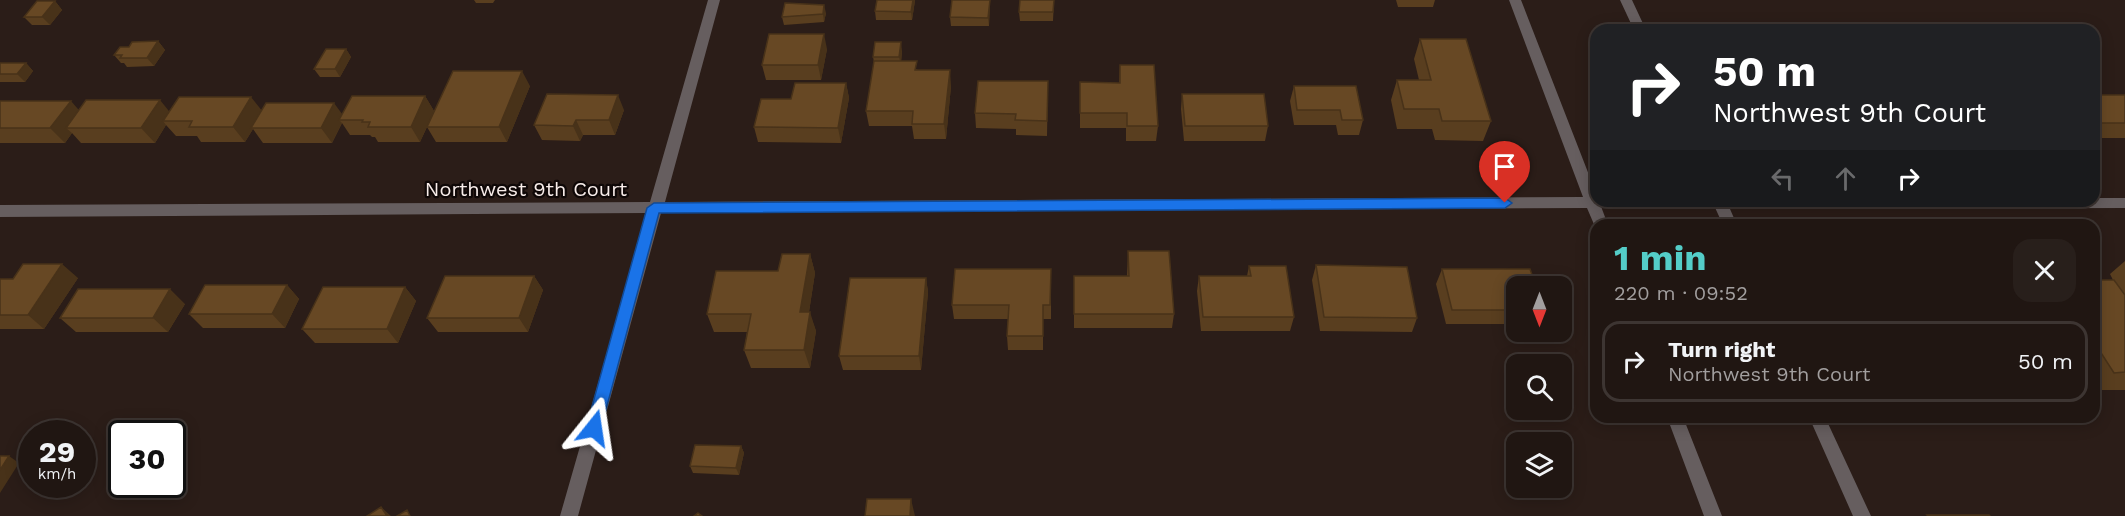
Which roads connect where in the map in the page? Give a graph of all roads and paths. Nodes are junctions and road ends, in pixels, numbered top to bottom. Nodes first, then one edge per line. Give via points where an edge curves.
1 (714, 0) edge
2 (1515, 0) edge
3 (1626, 0) edge
4 (1637, 24) edge
5 (1590, 197) edge
6 (1590, 202) edge
7 (2100, 203) edge
8 (2125, 203) edge
9 (654, 208) junction
10 (0, 211) edge
11 (1677, 423) edge
12 (1820, 423) edge
13 (569, 516) edge
14 (1713, 516) edge
15 (1862, 516) edge

1 - 9 street
2 - 5 street
3 - 4 street
6 - 9 street, Northwest 9th Court
7 - 8 street
9 - 10 street, Northwest 9th Court
9 - 13 street
11 - 14 street
12 - 15 street

